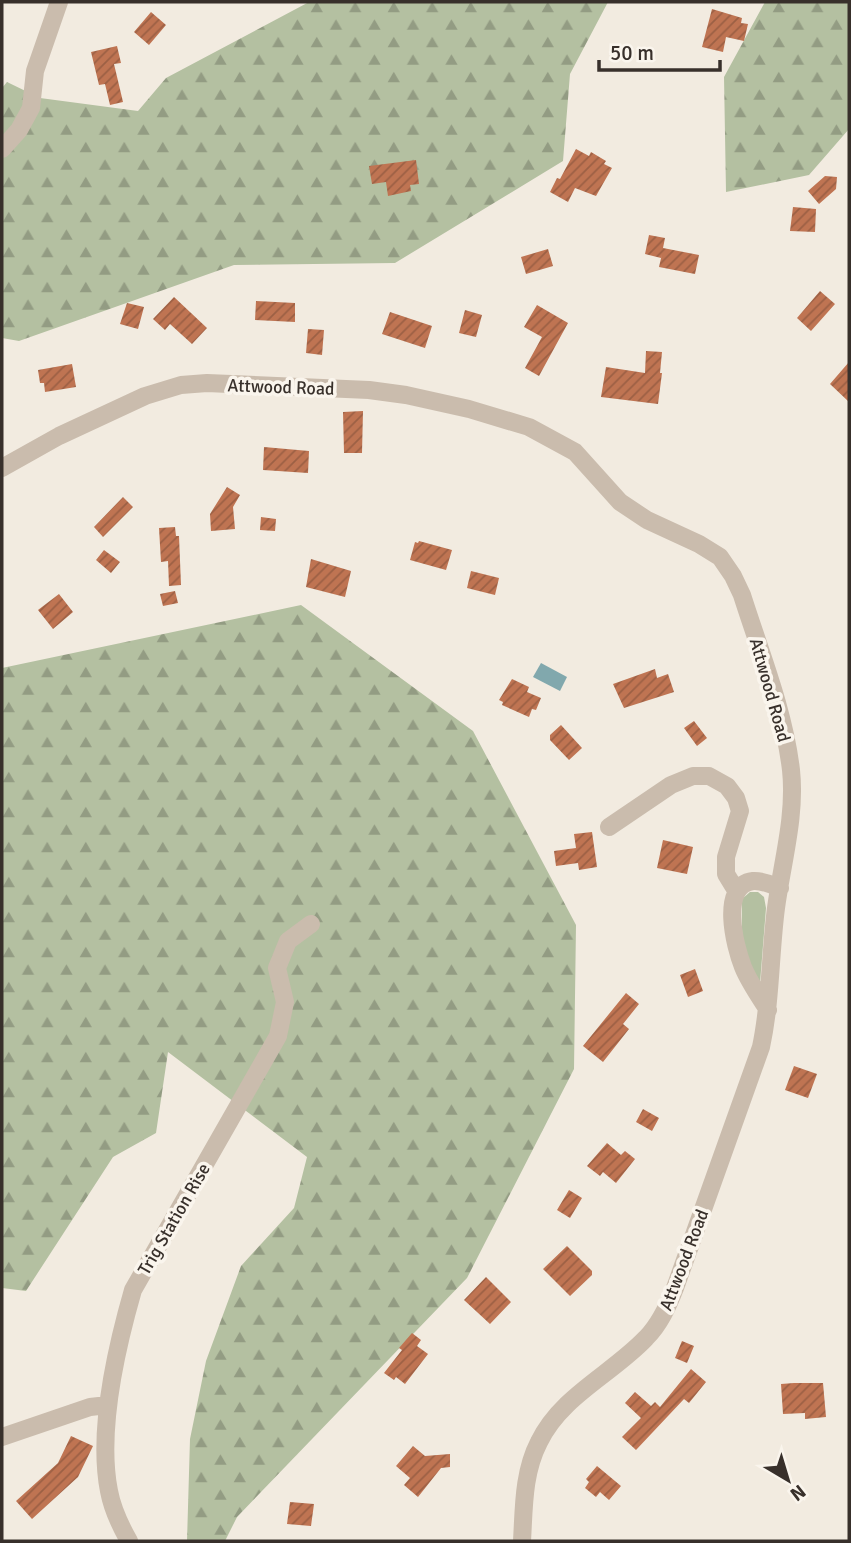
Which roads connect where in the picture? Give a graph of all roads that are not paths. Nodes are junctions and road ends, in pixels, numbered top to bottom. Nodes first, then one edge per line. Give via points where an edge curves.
1 (59, 2) edge
2 (2, 149) edge
3 (2, 468) edge
4 (609, 827) dead end
5 (780, 888) junction
6 (737, 892) junction
7 (312, 924) dead end
8 (768, 1010) junction
9 (108, 1405) junction
10 (2, 1437) edge
11 (128, 1541) edge
12 (522, 1541) edge

1 - 2 street via 35,71 31,107
3 - 5 street, Attwood Road via 83,424 181,385 369,390 529,426 575,452 620,502 720,557 733,576 777,706 789,758 792,806
4 - 6 street via 671,785 693,776 709,776 727,786 740,811 726,857 726,874
5 - 6 street via 751,881
5 - 8 street, Attwood Road
6 - 8 street via 733,916 737,949
7 - 9 street, Trig Station Rise via 288,941 277,968 285,1002 278,1036 133,1290
8 - 12 street, Attwood Road via 753,1073 668,1304 647,1337 572,1400 546,1430 528,1472
9 - 10 street
9 - 11 street, Trig Station Rise via 109,1493

